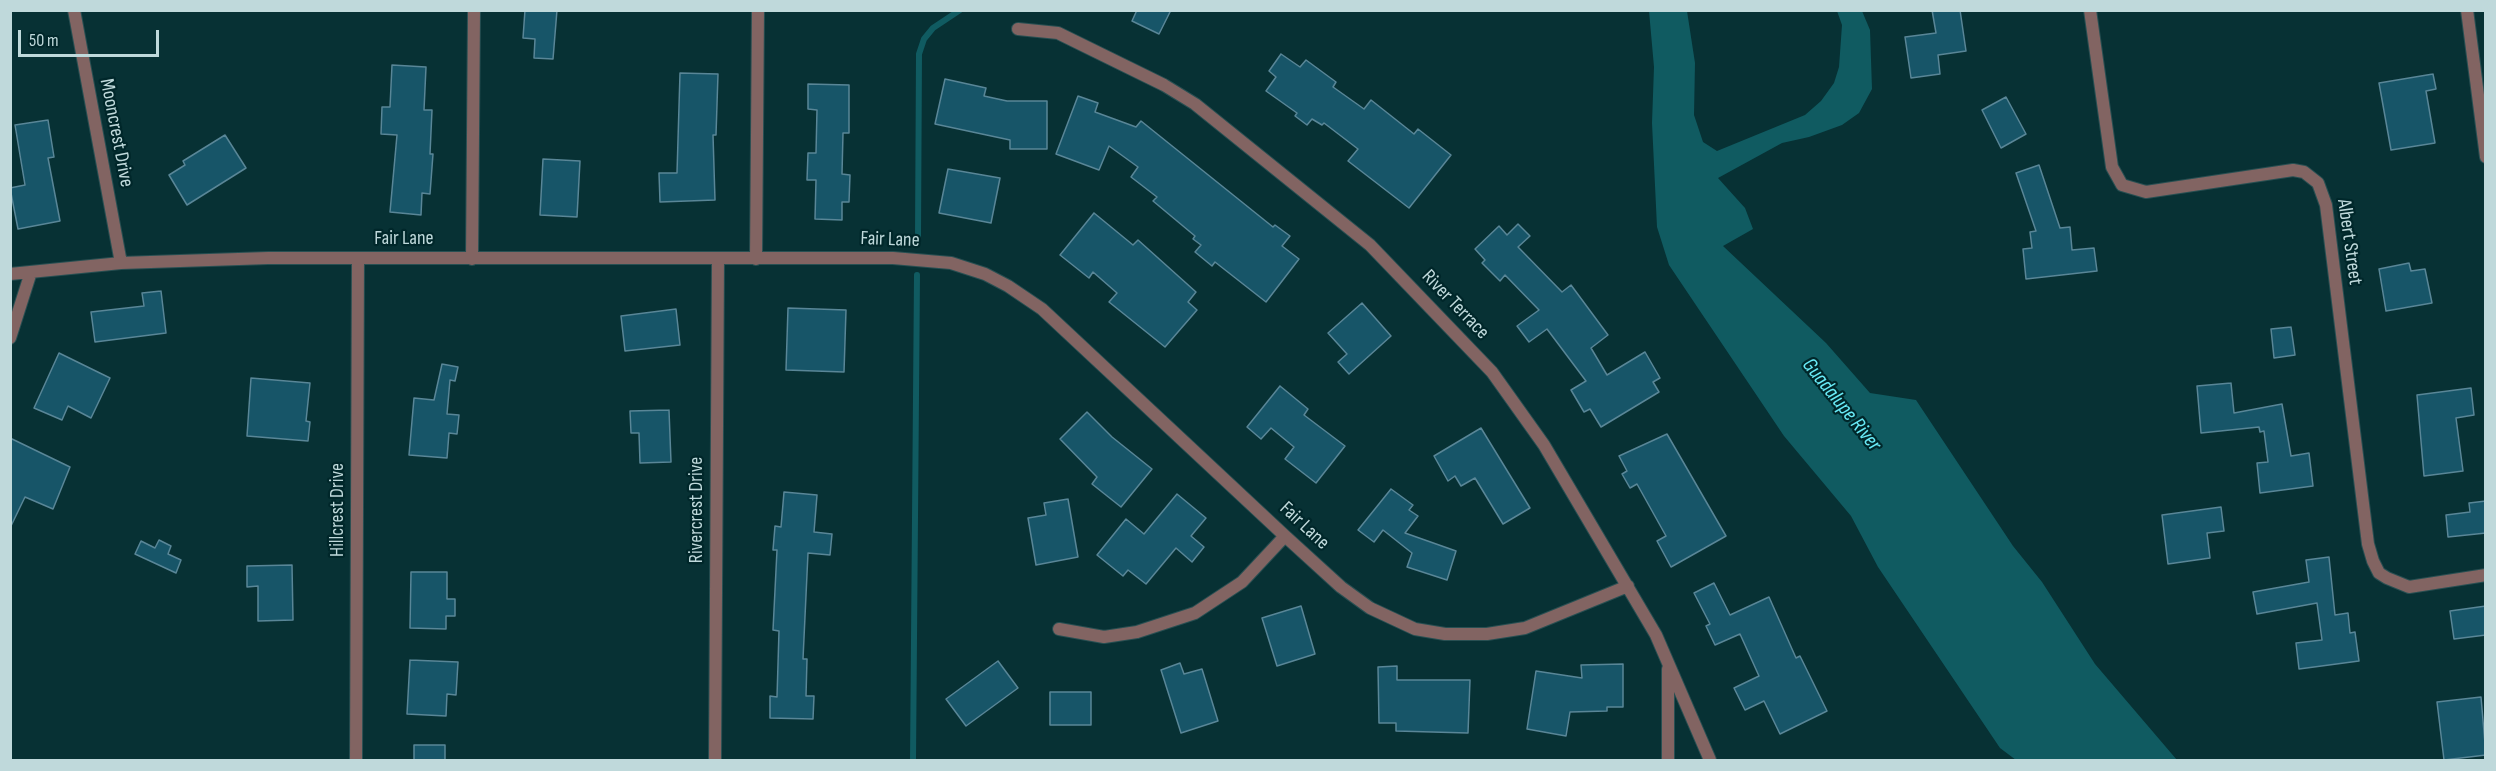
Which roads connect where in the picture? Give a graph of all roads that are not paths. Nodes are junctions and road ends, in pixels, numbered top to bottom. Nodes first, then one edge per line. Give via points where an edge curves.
1 (74, 10) edge
2 (474, 10) edge
3 (758, 10) edge
4 (2090, 10) edge
5 (2467, 10) edge
6 (1018, 30) dead end
7 (2486, 157) edge
8 (358, 259) junction
9 (472, 259) junction
10 (756, 259) junction
11 (718, 260) junction
12 (121, 263) junction
13 (31, 272) junction
14 (10, 274) edge
15 (10, 338) edge
16 (1285, 536) junction
17 (2486, 575) edge
18 (1628, 586) junction
19 (1059, 629) dead end
20 (1668, 663) junction
21 (356, 760) edge
22 (715, 760) edge
23 (1668, 760) edge
24 (1710, 760) edge

1 - 12 street, Mooncrest Drive
2 - 9 street
3 - 10 street
4 - 17 street, Albert Street via 2112,167 2122,185 2146,192 2293,170 2304,172 2318,183 2326,205 2373,561 2379,573 2409,587
5 - 7 street
6 - 18 street, River Terrace via 1058,33 1164,85 1195,104 1370,245 1492,372 1521,410
8 - 9 street, Fair Lane
8 - 12 street, Fair Lane
8 - 21 street, Hillcrest Drive
9 - 11 street, Fair Lane
10 - 11 street, Fair Lane
10 - 16 street, Fair Lane via 893,258 951,263 1008,286 1042,309
11 - 22 street, Rivercrest Drive
12 - 13 street, Fair Lane
13 - 14 street, Fair Lane
13 - 15 street
16 - 18 street, Fair Lane via 1370,608 1415,629 1445,634 1486,634 1525,628
16 - 19 street via 1242,582 1195,613 1137,632 1104,637
18 - 20 street, River Terrace
20 - 23 street
20 - 24 street, River Terrace

